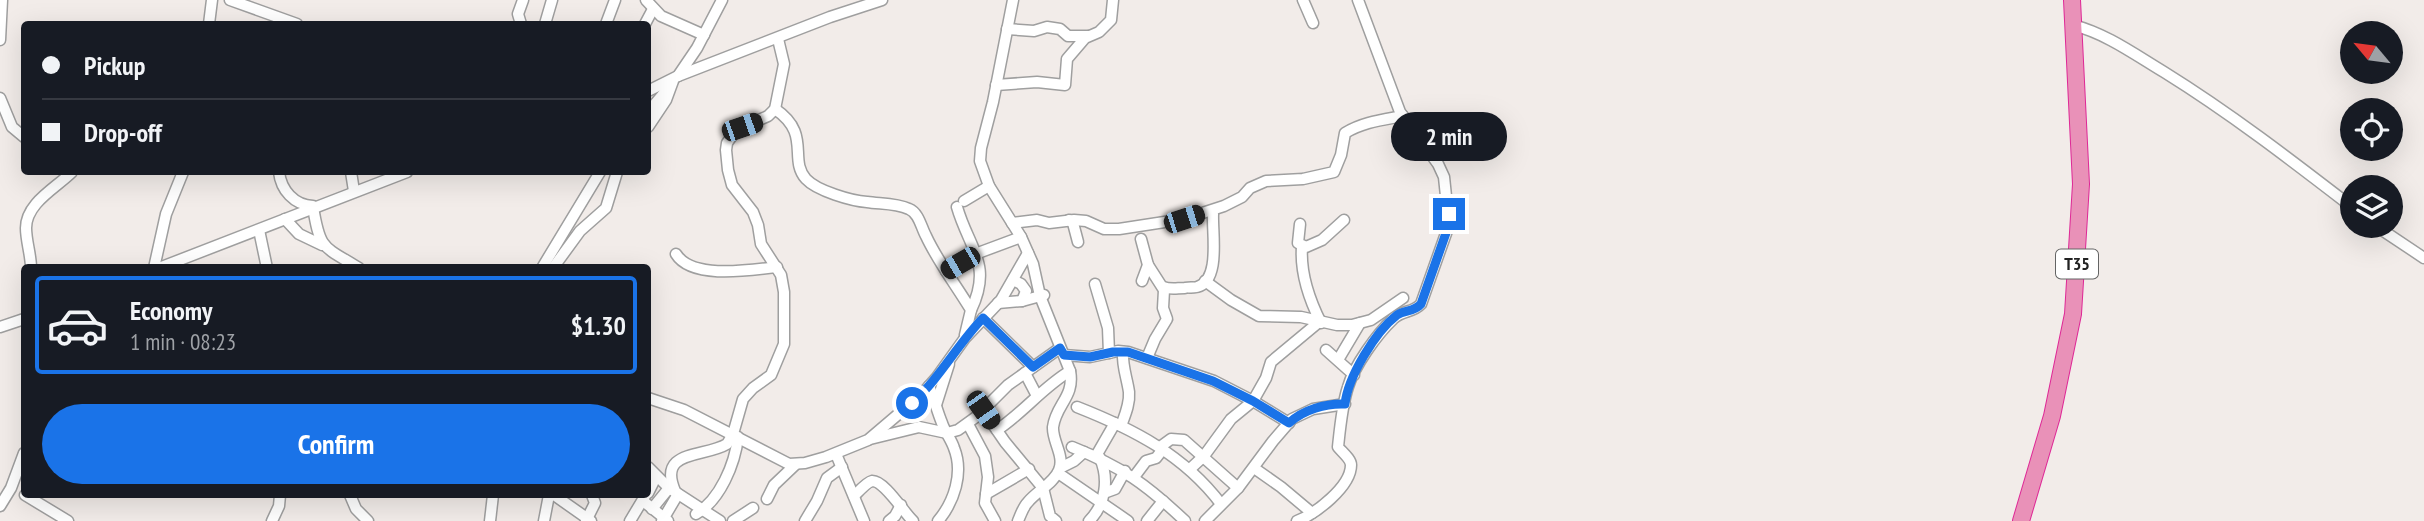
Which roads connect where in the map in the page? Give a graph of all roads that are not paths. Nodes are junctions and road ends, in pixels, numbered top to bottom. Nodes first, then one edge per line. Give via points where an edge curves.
1 (2, 0) edge
2 (212, 0) edge
3 (230, 0) edge
4 (523, 0) edge
5 (552, 0) edge
6 (615, 0) edge
7 (722, 0) edge
8 (883, 0) edge
9 (1013, 0) edge
10 (1113, 0) edge
11 (1303, 0) edge
12 (1358, 0) edge
13 (2072, 0) edge
14 (649, 5) edge
15 (209, 21) edge
16 (289, 21) edge
17 (520, 21) edge
18 (546, 21) edge
19 (607, 21) edge
20 (1313, 23) dead end
21 (2073, 25) junction
22 (1007, 29) junction
23 (704, 35) junction
24 (1088, 36) junction
25 (778, 38) junction
26 (0, 40) edge
27 (675, 79) junction
28 (996, 85) junction
29 (651, 90) edge
30 (0, 98) edge
31 (651, 107) edge
32 (775, 109) junction
33 (1403, 116) junction
34 (651, 122) edge
35 (21, 134) edge
36 (57, 175) edge
37 (69, 175) edge
38 (181, 175) edge
39 (280, 175) edge
40 (351, 175) edge
41 (399, 175) edge
42 (598, 175) edge
43 (616, 175) edge
44 (60, 183) junction
45 (989, 186) junction
46 (354, 191) junction
47 (2340, 198) edge
48 (314, 207) junction
49 (1213, 214) dead end
50 (285, 219) junction
51 (1344, 220) dead end
52 (1072, 221) junction
53 (1012, 223) junction
54 (1300, 224) dead end
55 (259, 230) junction
56 (1021, 237) junction
57 (2394, 238) edge
58 (1141, 239) dead end
59 (1077, 242) dead end
60 (1302, 247) junction
61 (327, 248) junction
62 (978, 253) junction
63 (1028, 253) junction
64 (676, 254) dead end
65 (2424, 258) edge
66 (31, 264) edge
67 (158, 264) edge
68 (168, 264) edge
69 (266, 264) edge
70 (353, 264) edge
71 (544, 264) edge
72 (556, 264) edge
73 (1148, 265) junction
74 (777, 267) junction
75 (946, 271) junction
76 (1017, 278) junction
77 (1142, 281) dead end
78 (1205, 281) junction
79 (1094, 284) dead end
80 (1163, 287) junction
81 (1043, 295) junction
82 (1403, 298) dead end
83 (1021, 300) junction
84 (998, 303) junction
85 (970, 316) junction
86 (984, 317) junction
87 (21, 320) edge
88 (1320, 323) junction
89 (1360, 324) junction
90 (1337, 325) junction
91 (0, 327) edge
92 (965, 338) junction
93 (1350, 341) junction
94 (1326, 350) dead end
95 (1062, 351) junction
96 (1123, 352) junction
97 (1109, 353) junction
98 (950, 359) junction
99 (1147, 359) junction
100 (1338, 360) junction
101 (1029, 370) junction
102 (1070, 371) junction
103 (1354, 375) junction
104 (929, 386) junction
105 (663, 390) dead end
106 (1037, 396) junction
107 (651, 399) edge
108 (1253, 401) junction
109 (670, 404) junction
110 (1345, 404) junction
111 (936, 405) junction
112 (1077, 407) dead end
113 (983, 410) junction
114 (1289, 423) junction
115 (968, 424) junction
116 (1118, 425) junction
117 (997, 430) junction
118 (947, 433) junction
119 (736, 436) junction
120 (868, 440) junction
121 (1072, 447) dead end
122 (1162, 448) junction
123 (1084, 452) junction
124 (836, 454) junction
125 (1204, 456) junction
126 (1102, 462) junction
127 (795, 465) junction
128 (21, 467) edge
129 (842, 467) junction
130 (1254, 468) junction
131 (1028, 469) junction
132 (1190, 469) junction
133 (1059, 470) junction
134 (651, 471) edge
135 (1129, 474) junction
136 (656, 477) junction
137 (651, 486) edge
138 (10, 488) junction
139 (1043, 488) junction
140 (1238, 488) junction
141 (674, 491) junction
142 (21, 493) edge
143 (986, 494) junction
144 (854, 496) junction
145 (31, 498) edge
146 (280, 498) edge
147 (351, 498) edge
148 (493, 498) edge
149 (558, 498) edge
150 (560, 498) edge
151 (593, 498) edge
152 (644, 498) edge
153 (646, 498) edge
154 (767, 499) dead end
155 (1103, 499) junction
156 (1163, 500) junction
157 (1222, 504) junction
158 (901, 505) junction
159 (0, 506) edge
160 (652, 509) junction
161 (753, 509) dead end
162 (696, 512) edge
163 (1312, 513) junction
164 (588, 520) edge
165 (665, 520) edge
166 (68, 521) edge
167 (272, 521) edge
168 (368, 521) edge
169 (490, 521) edge
170 (544, 521) edge
171 (631, 521) edge
172 (720, 521) edge
173 (733, 521) edge
174 (805, 521) edge
175 (864, 521) edge
176 (889, 521) edge
177 (913, 521) edge
178 (937, 521) edge
179 (995, 521) edge
180 (1018, 521) edge
181 (1056, 521) edge
182 (1089, 521) edge
183 (1128, 521) edge
184 (1147, 521) edge
185 (1185, 521) edge
186 (1205, 521) edge
187 (1297, 521) edge
188 (2021, 521) edge

1 - 26 street
2 - 15 street
3 - 16 street
4 - 17 street
5 - 18 street
6 - 19 street
7 - 23 street
8 - 25 street
9 - 22 street
10 - 24 street via 1111,20
11 - 20 street
12 - 33 street
13 - 21 highway, T35
14 - 23 street via 661,16
21 - 47 street via 2111,39 2175,79 2271,143
21 - 188 highway, T35 via 2081,184 2073,314 2052,416
22 - 24 street via 1047,27 1068,36
22 - 28 street
23 - 27 street
24 - 28 street via 1068,59 1065,85
25 - 27 street
25 - 32 street via 784,64
27 - 29 street
27 - 31 street
27 - 34 street
28 - 45 street via 981,148
30 - 35 street via 12,127
32 - 74 street via 736,130 726,150 732,185 753,212 761,244
32 - 75 street via 794,129 805,179 846,198 910,209
33 - 52 street via 1372,121 1345,133 1337,167 1329,174 1266,181 1224,206 1184,219 1119,229
33 - 103 street via 1444,177 1449,225 1421,304 1395,317
36 - 44 street
37 - 44 street
38 - 67 street via 166,214
39 - 48 street via 287,193 302,205
40 - 46 street
41 - 46 street
42 - 71 street
43 - 72 street via 606,208 580,231
44 - 66 street via 38,201 27,219
45 - 53 street
45 - 62 street via 961,204 964,230
46 - 48 street
48 - 50 street
48 - 61 street via 320,240
49 - 78 street via 1214,265
50 - 55 street
50 - 61 street via 299,234
51 - 60 street via 1322,240
52 - 53 street
52 - 59 street
53 - 56 street
54 - 60 street via 1297,239
55 - 68 street
55 - 69 street
56 - 62 street
56 - 63 street
57 - 65 street
58 - 73 street
60 - 88 street via 1308,296
61 - 70 street
62 - 75 street
62 - 85 street via 980,279
63 - 76 street
63 - 81 street
64 - 74 street via 689,267 724,272
73 - 77 street
73 - 80 street
74 - 119 street via 783,284 784,344 771,375 743,399
75 - 85 street
76 - 83 street via 1026,291
76 - 84 street
78 - 80 street via 1195,288
78 - 88 street via 1256,315 1301,317
79 - 97 street via 1108,328
80 - 99 street via 1167,319
81 - 83 street
81 - 95 street
82 - 89 street
83 - 84 street
84 - 86 street
85 - 86 street
85 - 92 street
86 - 92 street
86 - 101 street
87 - 91 street
88 - 90 street
88 - 108 street via 1271,362
89 - 90 street
89 - 93 street
90 - 93 street via 1347,331
92 - 98 street
93 - 100 street
94 - 100 street
95 - 97 street via 1090,357
95 - 101 street
95 - 102 street
96 - 97 street
96 - 99 street
96 - 116 street via 1129,404
98 - 104 street
98 - 111 street
99 - 108 street via 1203,376
100 - 103 street
101 - 106 street
101 - 113 street
102 - 106 street
102 - 133 street via 1071,389 1053,428
103 - 110 street
104 - 111 street
104 - 120 street
105 - 109 street
106 - 117 street
107 - 109 street
108 - 114 street
108 - 125 street via 1231,419
109 - 119 street
110 - 114 street via 1312,409
110 - 163 street via 1338,447 1351,467 1340,488
111 - 118 street
112 - 116 street
113 - 115 street
113 - 117 street
114 - 130 street
115 - 118 street
115 - 143 street via 985,456
116 - 122 street
116 - 126 street
117 - 131 street
118 - 120 street via 919,427
118 - 178 street via 957,457 957,480 950,505
119 - 127 street
119 - 141 street via 722,447 678,460 670,472
119 - 162 street via 731,465 716,496
120 - 124 street
121 - 123 street
122 - 125 street via 1177,438
122 - 132 street
122 - 135 street via 1156,458
123 - 126 street
123 - 133 street
124 - 127 street
124 - 129 street
125 - 132 street
125 - 140 street
126 - 135 street
126 - 155 street
127 - 154 street
128 - 138 street
129 - 144 street
129 - 174 street via 827,478
130 - 140 street
130 - 163 street
131 - 139 street
131 - 143 street
132 - 157 street
133 - 139 street
133 - 155 street
134 - 136 street
135 - 155 street
135 - 156 street
136 - 137 street
136 - 141 street
138 - 142 street
138 - 159 street
139 - 180 street via 1027,503
139 - 181 street via 1050,516
140 - 157 street
141 - 160 street
141 - 162 street
141 - 165 street
143 - 179 street via 985,503
144 - 158 street via 873,481
144 - 175 street
145 - 166 street
146 - 167 street
147 - 168 street
148 - 169 street
149 - 170 street
150 - 164 street
151 - 164 street
152 - 171 street
153 - 160 street
155 - 182 street
155 - 183 street
156 - 184 street
156 - 185 street
157 - 186 street
158 - 176 street
158 - 177 street
160 - 165 street
161 - 173 street
162 - 172 street
163 - 187 street

